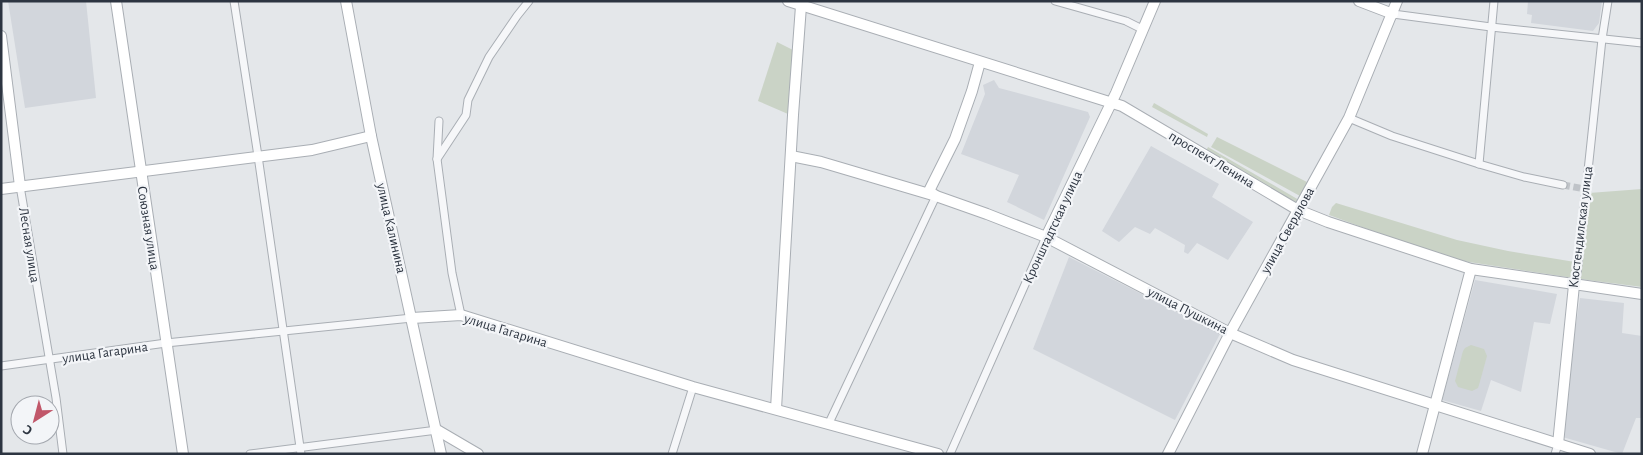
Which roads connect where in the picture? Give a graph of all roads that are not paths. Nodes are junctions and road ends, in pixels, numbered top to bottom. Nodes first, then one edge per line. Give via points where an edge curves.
1 (116, 1) edge
2 (234, 1) edge
3 (346, 1) edge
4 (529, 1) edge
5 (788, 1) edge
6 (1055, 1) edge
7 (1155, 1) edge
8 (1359, 1) edge
9 (1397, 1) edge
10 (1494, 1) edge
11 (1608, 1) edge
12 (801, 6) junction
13 (1393, 14) junction
14 (1491, 28) junction
15 (1142, 29) junction
16 (1, 36) edge
17 (1602, 39) junction
18 (1642, 43) edge
19 (980, 62) junction
20 (1112, 102) junction
21 (1349, 118) junction
22 (439, 121) dead end
23 (371, 136) junction
24 (258, 156) junction
25 (792, 156) junction
26 (437, 160) junction
27 (1479, 164) junction
28 (140, 172) junction
29 (1563, 185) tunnel mouth
30 (20, 186) junction
31 (1, 189) edge
32 (936, 196) junction
33 (1298, 210) junction
34 (1046, 238) junction
35 (1471, 269) junction
36 (1574, 285) junction
37 (1642, 294) edge
38 (460, 315) junction
39 (412, 318) junction
40 (284, 331) junction
41 (1230, 333) junction
42 (166, 343) junction
43 (49, 360) junction
44 (1, 366) edge
45 (693, 387) junction
46 (1435, 404) junction
47 (776, 409) junction
48 (829, 423) junction
49 (437, 430) junction
50 (1557, 449) edge
51 (300, 451) edge
52 (63, 454) edge
53 (183, 454) edge
54 (250, 454) edge
55 (441, 454) edge
56 (478, 454) edge
57 (672, 454) edge
58 (938, 454) edge
59 (950, 454) edge
60 (1168, 454) edge
61 (1422, 454) edge
62 (1590, 454) edge

1 - 28 street, Союзная улица
2 - 24 street
3 - 23 street, улица Калинина
4 - 26 street via 489,57 468,100 466,115
5 - 12 street, проспект Ленина
6 - 15 street via 1126,21
7 - 15 street, Кронштадтская улица
8 - 13 street
9 - 13 street, улица Свердлова
10 - 14 street
11 - 17 street, Кюстендилская улица
12 - 19 street, проспект Ленина
12 - 25 street
13 - 14 street
13 - 21 street, улица Свердлова
14 - 17 street
14 - 27 street
15 - 20 street, Кронштадтская улица
16 - 30 street, Лесная улица
17 - 18 street
17 - 36 street, Кюстендилская улица
19 - 20 street, проспект Ленина
19 - 32 street via 955,139 928,191
20 - 33 street, проспект Ленина
20 - 34 street, Кронштадтская улица
21 - 27 street via 1392,136
21 - 33 street, улица Свердлова
22 - 26 street
23 - 24 street via 312,150
23 - 39 street, улица Калинина
24 - 28 street
24 - 40 street
25 - 32 street, улица Пушкина
25 - 47 street
26 - 38 street
27 - 29 street
28 - 30 street
28 - 42 street, Союзная улица
30 - 31 street
30 - 43 street, Лесная улица
32 - 34 street, улица Пушкина
32 - 48 street
33 - 35 street, проспект Ленина
33 - 41 street, улица Свердлова
34 - 41 street, улица Пушкина
34 - 59 street, Кронштадтская улица
35 - 36 street, проспект Ленина
35 - 46 street
36 - 37 street, проспект Ленина
36 - 50 street, Кюстендилская улица
38 - 39 street, улица Гагарина
38 - 45 street, улица Гагарина
39 - 40 street, улица Гагарина
39 - 49 street, улица Калинина
40 - 42 street, улица Гагарина
40 - 51 street
41 - 46 street, улица Пушкина via 1293,360
41 - 60 street, улица Свердлова
42 - 43 street, улица Гагарина
42 - 53 street, Союзная улица
43 - 44 street, улица Гагарина
43 - 52 street, Лесная улица
45 - 47 street, улица Гагарина
45 - 57 street
46 - 50 street, улица Пушкина
46 - 61 street
47 - 48 street, улица Гагарина
48 - 58 street, улица Гагарина
49 - 51 street
49 - 55 street, улица Калинина
49 - 56 street
50 - 62 street, улица Пушкина
51 - 54 street

